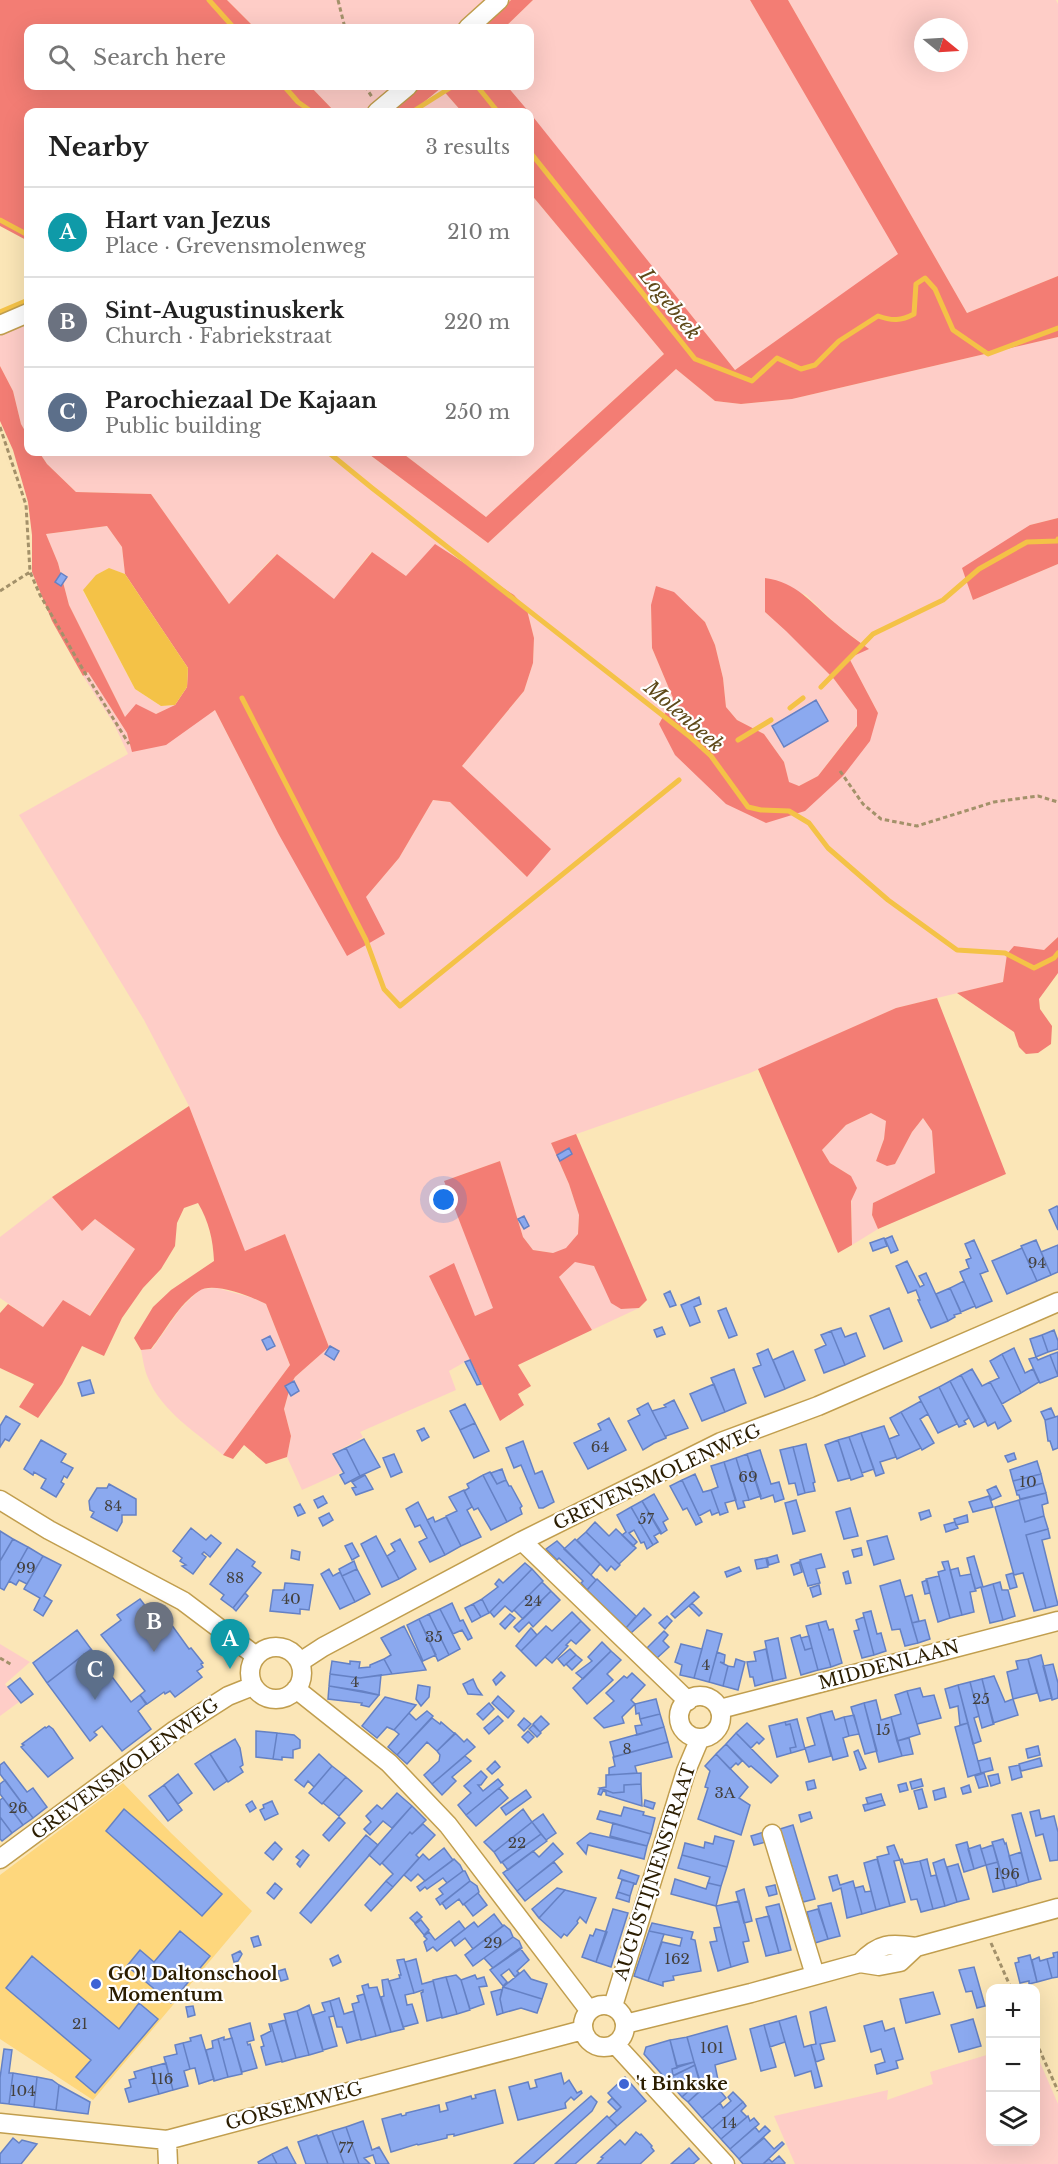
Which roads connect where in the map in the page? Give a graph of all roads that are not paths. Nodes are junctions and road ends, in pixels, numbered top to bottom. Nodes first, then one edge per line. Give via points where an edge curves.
1 (499, 0) edge
2 (472, 24) edge
3 (403, 90) edge
4 (382, 108) edge
5 (24, 315) edge
6 (0, 325) edge
7 (1058, 1302) edge
8 (0, 1500) edge
9 (522, 1541) junction
10 (1058, 1621) edge
11 (256, 1656) junction
12 (300, 1662) junction
13 (253, 1686) junction
14 (296, 1689) junction
15 (688, 1701) junction
16 (720, 1709) junction
17 (700, 1738) junction
18 (772, 1834) dead end
19 (0, 1859) edge
20 (1058, 1908) edge
21 (815, 1975) junction
22 (613, 2006) junction
23 (589, 2010) junction
24 (625, 2024) junction
25 (583, 2030) junction
26 (615, 2044) junction
27 (0, 2123) edge
28 (167, 2140) junction
29 (168, 2164) edge
30 (725, 2164) edge

1 - 2 street
3 - 4 street
5 - 6 street
7 - 9 street, GREVENSMOLENWEG via 839,1397 722,1442
8 - 11 street via 183,1601
9 - 12 street, GREVENSMOLENWEG
9 - 15 street
10 - 16 street, MIDDENLAAN
11 - 12 street via 276,1647 290,1651
11 - 13 street via 250,1670
12 - 14 street via 301,1681
13 - 14 street via 274,1699
13 - 19 street, GREVENSMOLENWEG via 228,1696 175,1730
14 - 23 street via 389,1763 448,1825
15 - 16 street via 707,1698
15 - 17 street via 680,1714 681,1723 688,1734
16 - 17 street via 718,1729
17 - 22 street, AUGUSTIJNENSTRAAT via 686,1771
18 - 21 street
20 - 21 street via 916,1947 895,1943 873,1949 860,1963
21 - 24 street
22 - 23 street via 599,2005
22 - 24 street via 622,2014
23 - 25 street via 583,2019
24 - 26 street via 623,2035
25 - 26 street via 585,2037 598,2046
25 - 28 street, GORSEMWEG
26 - 30 street
27 - 28 street, GORSEMWEG
28 - 29 street

